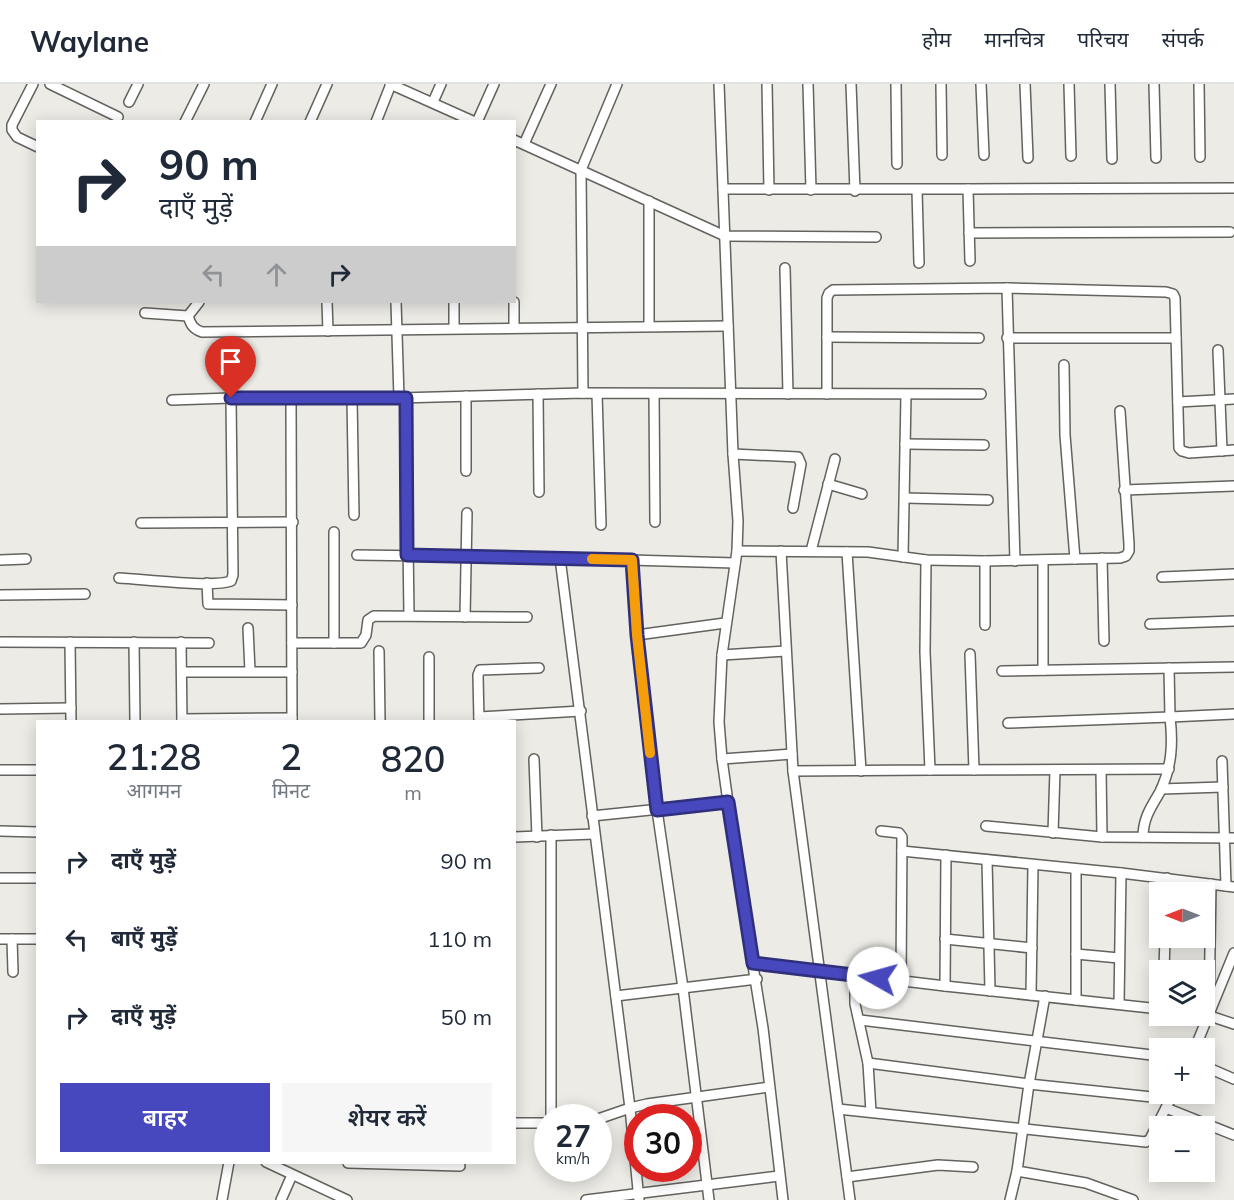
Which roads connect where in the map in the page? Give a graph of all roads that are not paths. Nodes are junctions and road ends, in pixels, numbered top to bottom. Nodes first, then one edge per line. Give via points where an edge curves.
1 (33, 84) edge
2 (50, 84) edge
3 (138, 84) edge
4 (204, 84) edge
5 (272, 84) edge
6 (327, 84) edge
7 (390, 84) edge
8 (441, 84) edge
9 (494, 84) edge
10 (551, 84) edge
11 (616, 84) edge
12 (719, 84) edge
13 (767, 84) edge
14 (808, 84) edge
15 (851, 84) edge
16 (896, 84) edge
17 (941, 84) edge
18 (981, 84) edge
19 (1025, 84) edge
20 (1069, 84) edge
21 (1110, 84) edge
22 (1154, 84) edge
23 (1199, 84) edge
24 (129, 102) dead end
25 (433, 102) junction
26 (118, 117) dead end
27 (186, 120) edge
28 (256, 120) edge
29 (311, 120) edge
30 (377, 120) edge
31 (470, 120) edge
32 (519, 142) edge
33 (36, 146) edge
34 (942, 155) dead end
35 (984, 156) dead end
36 (1071, 156) dead end
37 (1200, 157) dead end
38 (1028, 158) dead end
39 (1156, 158) dead end
40 (1112, 159) dead end
41 (897, 164) dead end
42 (581, 170) junction
43 (1234, 188) edge
44 (723, 189) junction
45 (968, 189) junction
46 (769, 190) junction
47 (811, 190) junction
48 (917, 190) junction
49 (855, 191) junction
50 (649, 201) junction
51 (1230, 232) dead end
52 (969, 233) junction
53 (725, 236) junction
54 (876, 237) dead end
55 (970, 261) dead end
56 (919, 262) dead end
57 (785, 268) dead end
58 (1007, 288) junction
59 (198, 303) edge
60 (327, 303) edge
61 (396, 303) edge
62 (454, 303) edge
63 (514, 303) edge
64 (144, 313) dead end
65 (188, 316) junction
66 (581, 326) junction
67 (649, 326) junction
68 (728, 326) junction
69 (514, 327) junction
70 (454, 328) junction
71 (397, 330) junction
72 (327, 331) junction
73 (827, 337) junction
74 (979, 338) dead end
75 (1007, 338) junction
76 (1176, 338) junction
77 (1218, 350) dead end
78 (1064, 365) dead end
79 (583, 393) junction
80 (538, 394) junction
81 (597, 394) junction
82 (654, 394) junction
83 (788, 394) junction
84 (827, 394) junction
85 (981, 394) dead end
86 (731, 395) junction
87 (906, 395) junction
88 (466, 396) junction
89 (231, 398) junction
90 (352, 398) junction
91 (402, 398) junction
92 (291, 399) junction
93 (1234, 399) edge
94 (172, 400) dead end
95 (1220, 400) junction
96 (1178, 402) junction
97 (1120, 411) dead end
98 (905, 444) junction
99 (984, 445) dead end
100 (1234, 450) edge
101 (1222, 451) junction
102 (733, 454) junction
103 (835, 459) dead end
104 (466, 471) dead end
105 (828, 484) junction
106 (1234, 486) edge
107 (1124, 490) junction
108 (539, 492) dead end
109 (862, 494) dead end
110 (905, 498) junction
111 (988, 500) dead end
112 (793, 508) dead end
113 (467, 513) dead end
114 (354, 514) dead end
115 (293, 522) junction
116 (656, 522) dead end
117 (141, 523) dead end
118 (231, 523) junction
119 (601, 525) dead end
120 (334, 532) dead end
121 (737, 551) junction
122 (781, 551) junction
123 (811, 552) junction
124 (848, 552) junction
125 (357, 555) dead end
126 (407, 555) junction
127 (465, 556) junction
128 (903, 557) junction
129 (560, 558) junction
130 (1102, 558) junction
131 (26, 559) dead end
132 (1075, 559) junction
133 (0, 560) edge
134 (632, 560) junction
135 (926, 560) junction
136 (1042, 560) junction
137 (985, 561) junction
138 (1015, 561) junction
139 (735, 563) junction
140 (1234, 574) edge
141 (1162, 577) dead end
142 (119, 578) dead end
143 (207, 583) junction
144 (85, 594) dead end
145 (0, 595) edge
146 (292, 605) junction
147 (409, 615) junction
148 (465, 617) junction
149 (527, 617) dead end
150 (1234, 621) edge
151 (725, 623) junction
152 (1150, 624) dead end
153 (985, 625) dead end
154 (248, 628) dead end
155 (637, 635) junction
156 (1104, 640) dead end
157 (0, 642) edge
158 (70, 642) junction
159 (134, 642) junction
160 (181, 642) junction
161 (209, 643) dead end
162 (292, 643) junction
163 (334, 643) junction
164 (379, 651) dead end
165 (786, 651) junction
166 (970, 654) dead end
167 (722, 655) junction
168 (429, 657) dead end
169 (1234, 667) edge
170 (539, 668) dead end
171 (1169, 668) junction
172 (1043, 670) junction
173 (250, 671) junction
174 (1002, 671) dead end
175 (182, 672) junction
176 (291, 672) junction
177 (71, 708) junction
178 (0, 709) edge
179 (581, 711) junction
180 (1234, 714) edge
181 (1170, 717) junction
182 (479, 719) edge
183 (71, 720) edge
184 (135, 720) edge
185 (182, 720) edge
186 (292, 720) edge
187 (380, 720) edge
188 (429, 720) edge
189 (1008, 723) dead end
190 (792, 754) junction
191 (534, 759) dead end
192 (722, 759) junction
193 (1222, 761) dead end
194 (1169, 769) junction
195 (0, 770) edge
196 (36, 770) edge
197 (930, 770) junction
198 (974, 770) junction
199 (1054, 770) junction
200 (1101, 770) junction
201 (793, 771) junction
202 (861, 771) junction
203 (1222, 787) junction
204 (1161, 789) junction
205 (728, 802) junction
206 (657, 810) junction
207 (592, 816) junction
208 (986, 826) dead end
209 (0, 831) edge
210 (881, 831) dead end
211 (36, 832) edge
212 (1053, 833) junction
213 (594, 834) junction
214 (551, 836) junction
215 (516, 837) edge
216 (537, 837) junction
217 (1102, 837) junction
218 (1143, 837) junction
219 (1229, 838) edge
220 (902, 851) junction
221 (946, 855) junction
222 (987, 860) junction
223 (1033, 865) junction
224 (1076, 869) junction
225 (1121, 873) junction
226 (0, 878) edge
227 (1167, 878) junction
228 (36, 879) edge
229 (1167, 882) edge
230 (1196, 882) edge
231 (1215, 885) edge
232 (1230, 887) edge
233 (0, 939) edge
234 (12, 939) junction
235 (36, 939) edge
236 (945, 939) junction
237 (988, 944) junction
238 (1032, 948) junction
239 (1234, 953) edge
240 (1076, 954) junction
241 (1119, 958) junction
242 (753, 963) junction
243 (820, 971) junction
244 (13, 972) dead end
245 (1230, 973) edge
246 (855, 975) junction
247 (757, 979) junction
248 (901, 981) junction
249 (945, 986) junction
250 (683, 988) junction
251 (990, 991) junction
252 (1031, 995) junction
253 (616, 996) junction
254 (1045, 996) junction
255 (1215, 999) edge
256 (1076, 1000) junction
257 (1119, 1004) junction
258 (1149, 1007) edge
259 (1215, 1016) edge
260 (860, 1020) junction
261 (1234, 1024) edge
262 (1038, 1041) junction
263 (1149, 1055) edge
264 (868, 1063) junction
265 (1215, 1071) edge
266 (1234, 1079) edge
267 (1029, 1084) junction
268 (769, 1087) junction
269 (697, 1098) junction
270 (1149, 1098) edge
271 (551, 1104) edge
272 (630, 1104) edge
273 (652, 1104) edge
274 (1168, 1104) edge
275 (1177, 1104) edge
276 (838, 1109) junction
277 (871, 1112) junction
278 (516, 1123) edge
279 (534, 1123) edge
280 (1023, 1129) junction
281 (1234, 1135) edge
282 (229, 1164) edge
283 (270, 1164) edge
284 (406, 1164) edge
285 (460, 1166) dead end
286 (973, 1167) dead end
287 (1017, 1171) junction
288 (292, 1175) junction
289 (779, 1176) junction
290 (847, 1177) junction
291 (637, 1182) edge
292 (707, 1185) junction
293 (638, 1197) edge
294 (222, 1200) edge
295 (281, 1200) edge
296 (347, 1200) edge
297 (586, 1200) edge
298 (709, 1200) edge
299 (783, 1200) edge
300 (850, 1200) edge
301 (1010, 1200) edge
302 (1133, 1200) edge

1 - 33 street via 12,130
2 - 26 street
3 - 24 street
4 - 27 street
5 - 28 street
6 - 29 street
7 - 25 street
7 - 30 street
8 - 25 street
9 - 31 street
10 - 32 street
11 - 42 street
12 - 44 street
13 - 46 street
14 - 47 street
15 - 49 street
16 - 41 street
17 - 34 street
18 - 35 street
19 - 38 street
20 - 36 street
21 - 40 street
22 - 39 street
23 - 37 street
25 - 31 street
32 - 42 street
42 - 50 street
42 - 66 street
43 - 45 street
44 - 46 street
44 - 53 street
45 - 48 street
45 - 52 street
46 - 47 street
47 - 49 street
48 - 49 street
48 - 56 street
50 - 53 street
50 - 67 street
51 - 52 street
52 - 55 street
53 - 54 street
53 - 68 street
57 - 83 street
58 - 73 street via 833,290 827,298
58 - 75 street
58 - 76 street via 1170,292 1175,298
59 - 65 street
60 - 72 street
61 - 71 street
62 - 70 street
63 - 69 street
64 - 65 street
65 - 72 street via 190,325 202,332
66 - 67 street
66 - 69 street
66 - 79 street
67 - 68 street
68 - 86 street
69 - 70 street
70 - 71 street
71 - 72 street
71 - 91 street
73 - 74 street
73 - 84 street
75 - 76 street
75 - 138 street
76 - 96 street
77 - 95 street
78 - 132 street
79 - 80 street
79 - 81 street
80 - 88 street
80 - 108 street
81 - 82 street
81 - 119 street
82 - 86 street
82 - 116 street
83 - 84 street
83 - 86 street
84 - 87 street
85 - 87 street
86 - 102 street
87 - 98 street
88 - 91 street
88 - 104 street
89 - 92 street
89 - 94 street
89 - 118 street
90 - 91 street
90 - 92 street
90 - 114 street
91 - 126 street
92 - 115 street
93 - 95 street
95 - 96 street
95 - 101 street
96 - 101 street via 1179,448 1189,453
97 - 107 street
98 - 99 street
98 - 110 street
100 - 101 street
102 - 112 street via 798,457 801,464
102 - 121 street
103 - 105 street
105 - 109 street
105 - 123 street
106 - 107 street
107 - 130 street via 1129,552 1120,558
110 - 111 street
110 - 128 street
113 - 127 street
115 - 118 street
115 - 146 street
117 - 118 street
118 - 143 street via 231,581
120 - 163 street
121 - 122 street
121 - 139 street
122 - 123 street
122 - 165 street
123 - 124 street
124 - 128 street
124 - 202 street
125 - 126 street
126 - 127 street
126 - 147 street
127 - 129 street
127 - 148 street
128 - 135 street
129 - 134 street
129 - 179 street
130 - 132 street
130 - 156 street
131 - 133 street
132 - 136 street
134 - 139 street
134 - 155 street
135 - 137 street
135 - 197 street
136 - 138 street
136 - 172 street
137 - 138 street
137 - 153 street
139 - 151 street
140 - 141 street
142 - 143 street
143 - 146 street via 208,604
144 - 145 street
146 - 162 street
147 - 148 street
147 - 163 street via 370,617 361,643
148 - 149 street
150 - 152 street
151 - 155 street
151 - 167 street
154 - 173 street
155 - 206 street
157 - 158 street
158 - 159 street
158 - 177 street
159 - 160 street
159 - 184 street
160 - 161 street
160 - 175 street
162 - 163 street
162 - 176 street
164 - 187 street
165 - 167 street
165 - 190 street
166 - 198 street
167 - 192 street via 718,722
168 - 188 street
169 - 171 street
170 - 182 street via 480,670
171 - 172 street
171 - 181 street
172 - 174 street
173 - 175 street
173 - 176 street
175 - 185 street
176 - 186 street
177 - 178 street
177 - 183 street
179 - 182 street
179 - 207 street
180 - 181 street
181 - 189 street
181 - 194 street
185 - 186 street
190 - 192 street
190 - 201 street
191 - 216 street
192 - 205 street
193 - 203 street
194 - 200 street
194 - 204 street
195 - 196 street
197 - 198 street
197 - 202 street
198 - 199 street
199 - 200 street
199 - 212 street
200 - 217 street
201 - 202 street
201 - 243 street
203 - 204 street
203 - 219 street
204 - 218 street via 1146,816
205 - 206 street
205 - 242 street
206 - 207 street
206 - 250 street
207 - 213 street
208 - 212 street
209 - 211 street
210 - 220 street via 901,834
212 - 217 street
213 - 214 street
213 - 253 street
214 - 216 street
214 - 271 street
215 - 216 street
217 - 218 street
218 - 219 street
219 - 232 street
220 - 221 street
220 - 248 street
221 - 222 street
221 - 236 street
222 - 223 street
222 - 237 street
223 - 224 street
223 - 238 street
224 - 225 street
224 - 240 street
225 - 227 street
225 - 241 street
226 - 228 street
227 - 229 street
227 - 230 street
231 - 232 street
233 - 234 street
234 - 235 street
234 - 244 street
236 - 237 street
236 - 249 street
237 - 238 street
237 - 251 street
238 - 252 street
239 - 245 street
240 - 241 street
240 - 256 street
241 - 257 street
242 - 243 street
242 - 247 street
243 - 246 street
243 - 276 street
245 - 255 street
246 - 248 street
246 - 260 street via 855,1004
247 - 250 street
247 - 268 street
248 - 249 street
249 - 251 street
250 - 253 street
250 - 269 street
251 - 252 street
252 - 254 street
253 - 272 street
254 - 256 street
254 - 262 street
256 - 257 street
257 - 258 street
259 - 261 street
260 - 262 street
260 - 264 street
262 - 263 street
262 - 267 street
264 - 267 street
264 - 277 street
265 - 266 street
267 - 270 street
267 - 280 street
268 - 269 street
268 - 289 street
269 - 273 street
269 - 292 street
274 - 280 street via 1146,1142
275 - 281 street
276 - 277 street
276 - 290 street
277 - 280 street
278 - 279 street
280 - 287 street
282 - 294 street
283 - 288 street
284 - 285 street
286 - 290 street via 938,1165
287 - 301 street
287 - 302 street via 1086,1183
288 - 295 street
288 - 296 street
289 - 292 street
289 - 299 street
290 - 300 street
291 - 293 street
292 - 293 street
292 - 298 street
293 - 297 street

